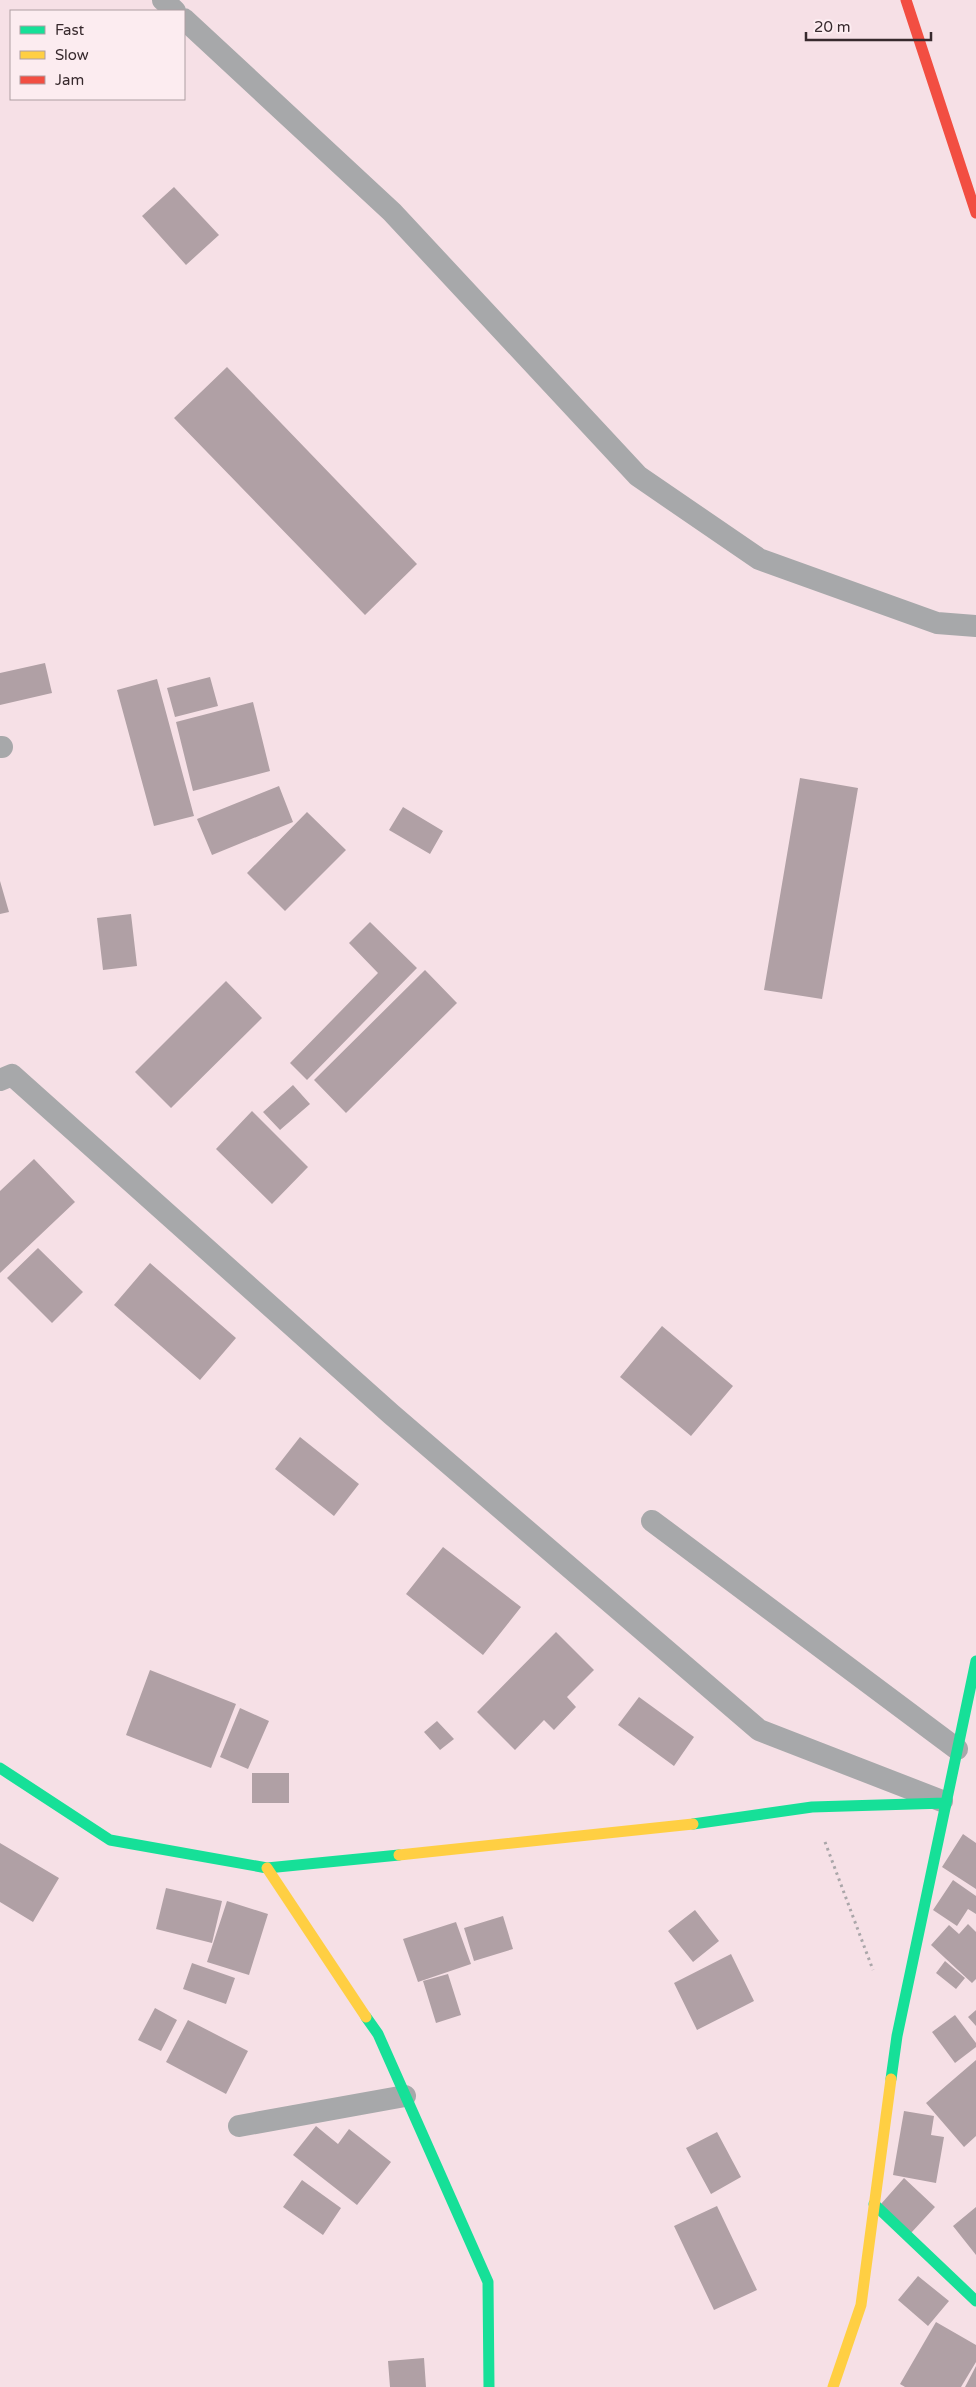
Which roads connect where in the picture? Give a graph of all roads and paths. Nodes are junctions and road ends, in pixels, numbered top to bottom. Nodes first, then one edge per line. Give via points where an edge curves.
1 (163, 0) edge
2 (906, 0) edge
3 (174, 10) edge
4 (185, 20) edge
5 (976, 213) edge
6 (976, 626) edge
7 (0, 1080) edge
8 (652, 1521) dead end
9 (976, 1661) edge
10 (964, 1754) junction
11 (0, 1768) edge
12 (946, 1803) junction
13 (812, 1807) junction
14 (267, 1868) junction
15 (873, 1972) dead end
16 (405, 2096) junction
17 (239, 2126) dead end
18 (874, 2204) junction
19 (976, 2301) edge
20 (489, 2387) edge
21 (833, 2387) edge

1 - 3 lane
2 - 5 street
4 - 6 lane via 392,212 638,476 759,558 937,623
7 - 12 lane via 12,1075 390,1414 759,1730
8 - 10 lane
9 - 10 street
10 - 12 street
11 - 14 street via 110,1840
12 - 13 street
12 - 18 street via 897,2036
13 - 14 street via 674,1827
13 - 15 path
14 - 16 street via 378,2034
16 - 17 lane
16 - 20 street via 488,2282
18 - 19 street
18 - 21 street via 861,2305

